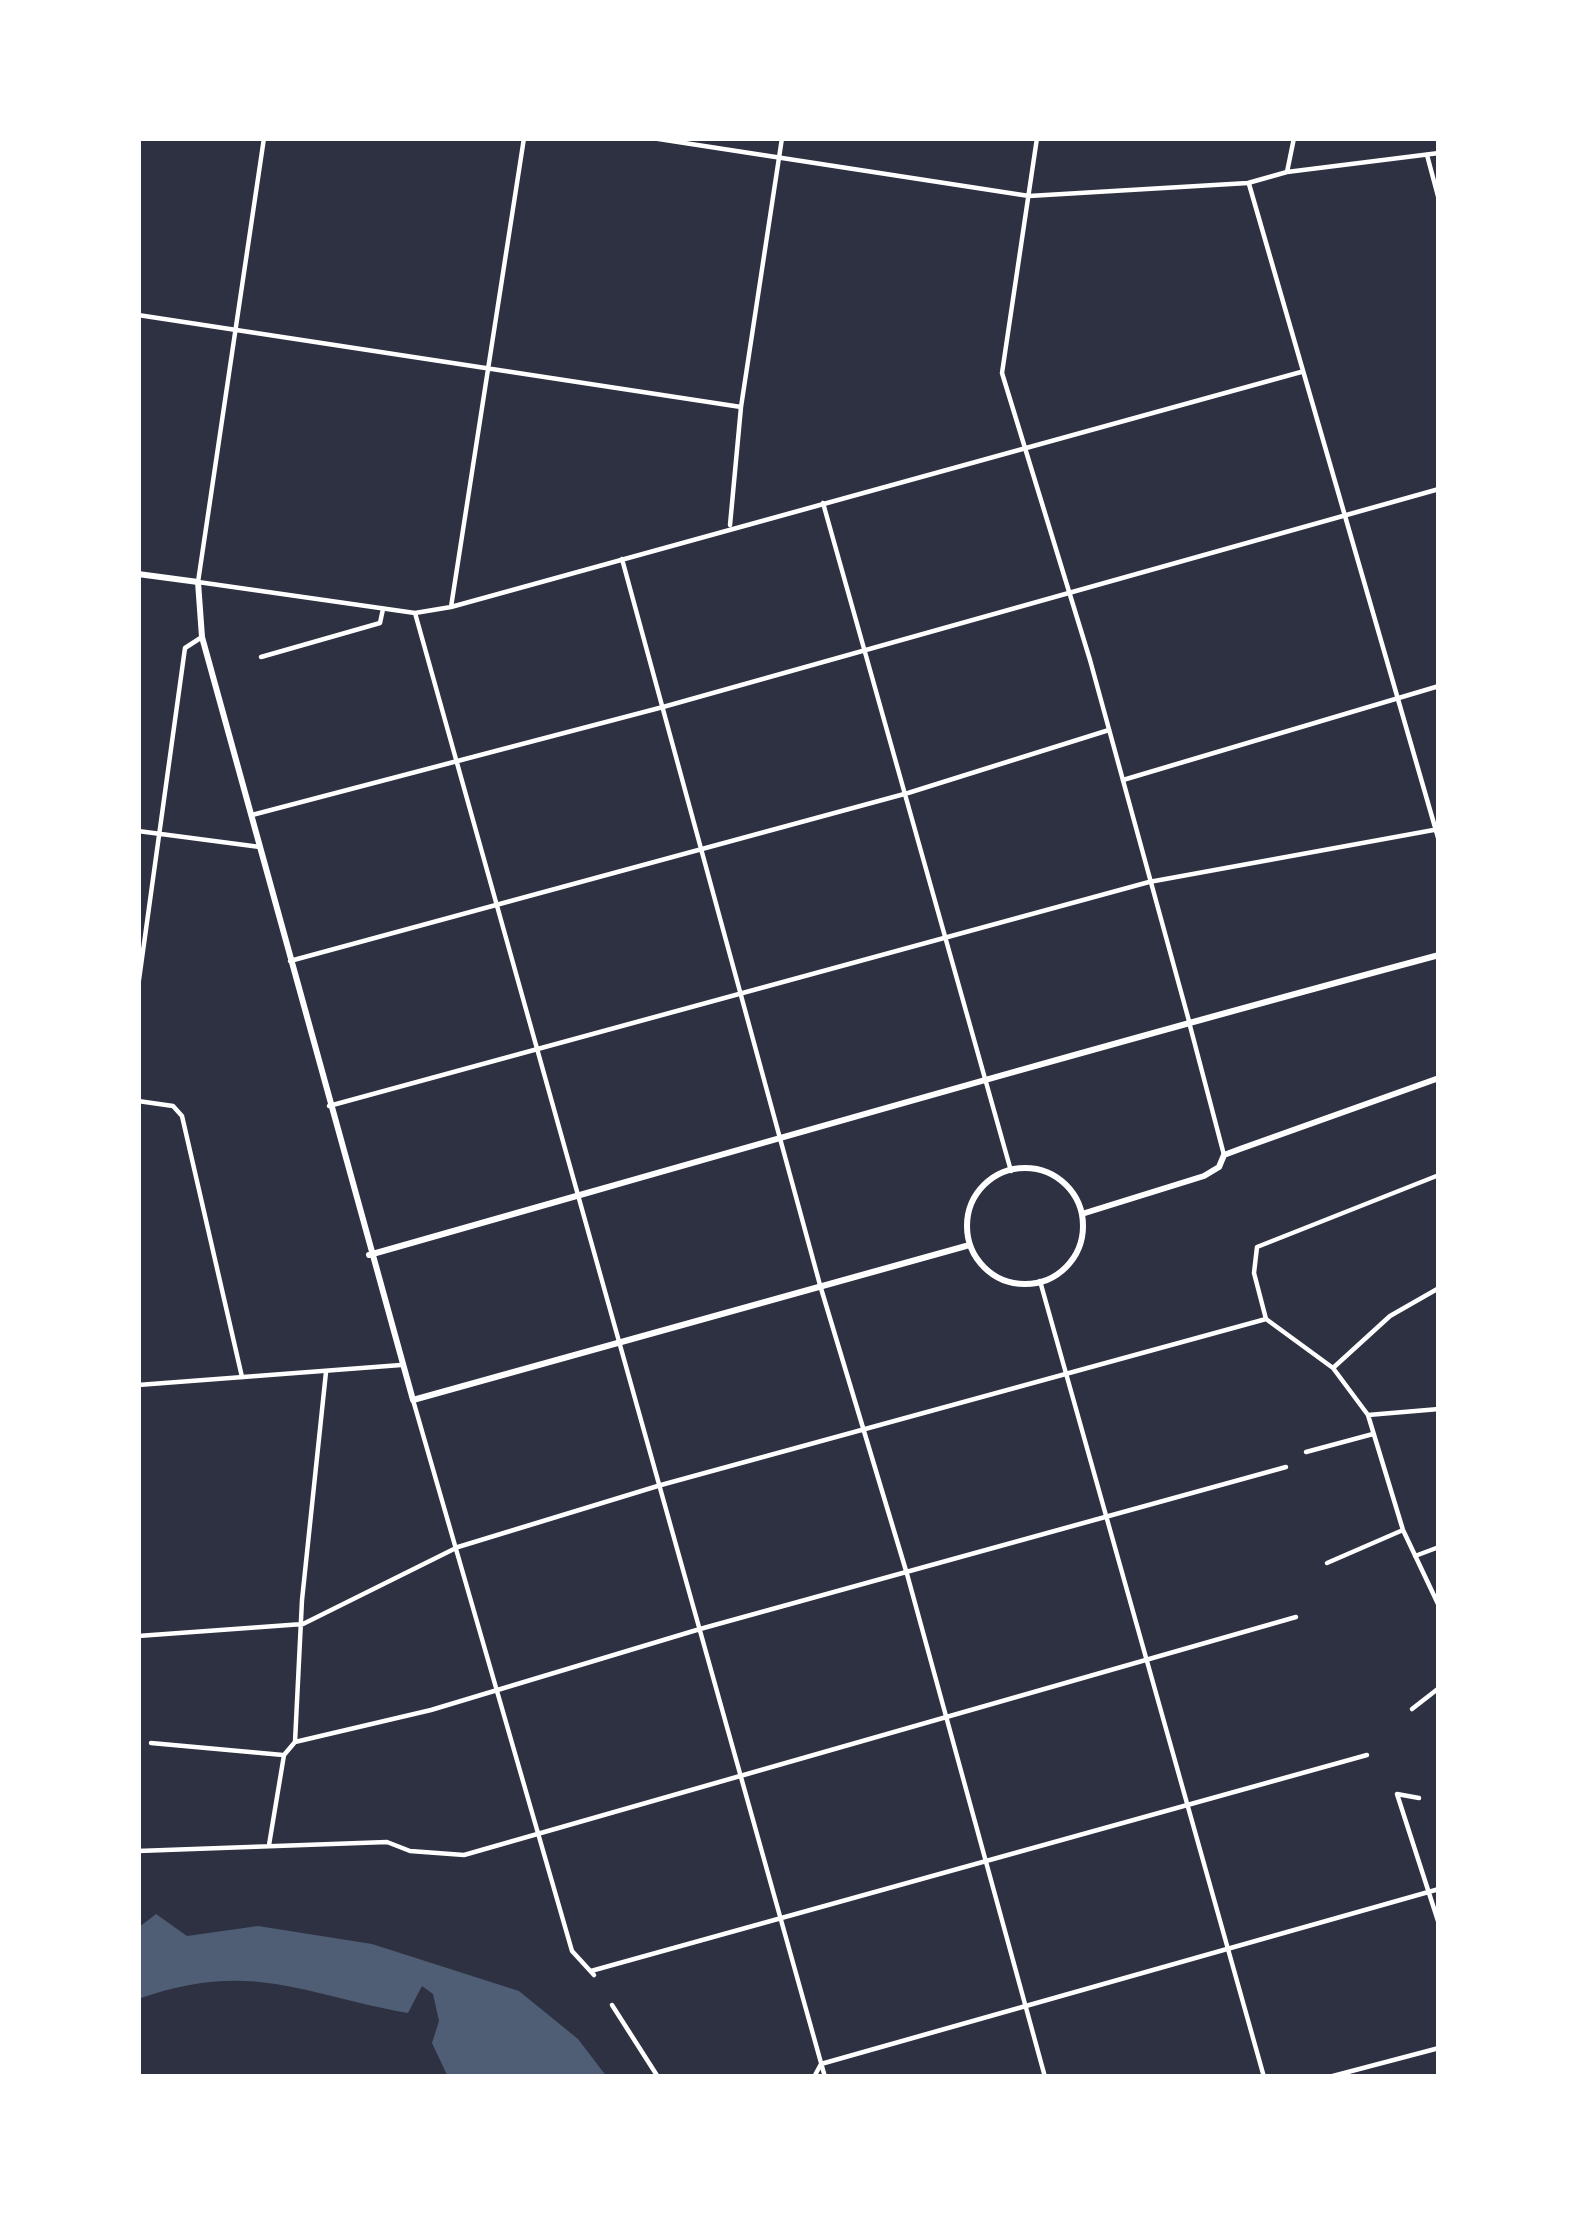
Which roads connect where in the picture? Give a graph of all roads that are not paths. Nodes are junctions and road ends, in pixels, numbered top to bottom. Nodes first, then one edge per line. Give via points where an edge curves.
1 (264, 138) edge
2 (524, 138) edge
3 (652, 138) edge
4 (782, 138) edge
5 (1037, 138) edge
6 (1294, 138) edge
7 (1439, 153) edge
8 (1427, 155) junction
9 (778, 157) junction
10 (1287, 172) junction
11 (1249, 183) junction
12 (1029, 196) junction
13 (1439, 200) edge
14 (138, 315) edge
15 (234, 331) junction
16 (489, 371) junction
17 (1300, 372) junction
18 (741, 407) junction
19 (1028, 446) junction
20 (1439, 489) edge
21 (823, 503) junction
22 (1344, 519) junction
23 (730, 528) junction
24 (622, 560) junction
25 (138, 574) edge
26 (199, 582) junction
27 (1070, 593) junction
28 (451, 607) junction
29 (383, 608) junction
30 (415, 613) junction
31 (202, 637) junction
32 (865, 649) junction
33 (261, 657) dead end
34 (1439, 686) edge
35 (1399, 702) junction
36 (663, 707) junction
37 (1108, 730) junction
38 (460, 762) junction
39 (1123, 781) junction
40 (908, 793) junction
41 (252, 815) junction
42 (1438, 830) edge
43 (138, 831) edge
44 (158, 834) junction
45 (1439, 841) edge
46 (260, 847) junction
47 (702, 850) junction
48 (1149, 882) junction
49 (500, 906) junction
50 (944, 937) junction
51 (1439, 955) edge
52 (140, 960) edge
53 (290, 962) junction
54 (138, 987) edge
55 (743, 995) junction
56 (1189, 1021) junction
57 (541, 1049) junction
58 (1439, 1078) edge
59 (986, 1083) junction
60 (138, 1101) edge
61 (329, 1106) junction
62 (782, 1138) junction
63 (1224, 1156) junction
64 (1011, 1171) junction
65 (1439, 1175) edge
66 (581, 1195) junction
67 (1085, 1214) junction
68 (966, 1246) junction
69 (369, 1255) junction
70 (1040, 1281) junction
71 (820, 1285) junction
72 (1439, 1288) edge
73 (1266, 1319) junction
74 (622, 1340) junction
75 (401, 1365) junction
76 (1333, 1368) junction
77 (326, 1370) junction
78 (1066, 1372) junction
79 (242, 1376) junction
80 (138, 1385) edge
81 (413, 1400) junction
82 (1439, 1409) edge
83 (1369, 1414) junction
84 (864, 1429) junction
85 (1372, 1434) junction
86 (1306, 1452) dead end
87 (1286, 1467) dead end
88 (662, 1485) junction
89 (1107, 1517) junction
90 (1403, 1530) junction
91 (458, 1547) junction
92 (1439, 1547) edge
93 (1415, 1556) junction
94 (1327, 1563) dead end
95 (907, 1574) junction
96 (1439, 1606) edge
97 (1296, 1617) dead end
98 (303, 1624) junction
99 (700, 1629) junction
100 (138, 1636) edge
101 (1146, 1660) junction
102 (1439, 1688) edge
103 (499, 1690) junction
104 (1412, 1709) dead end
105 (946, 1717) junction
106 (295, 1742) junction
107 (151, 1743) dead end
108 (284, 1755) junction
109 (1366, 1755) dead end
110 (742, 1775) junction
111 (1419, 1798) dead end
112 (1186, 1805) junction
113 (538, 1834) junction
114 (269, 1845) junction
115 (138, 1851) edge
116 (985, 1861) junction
117 (1439, 1889) edge
118 (1430, 1892) junction
119 (783, 1917) junction
120 (1439, 1924) edge
121 (1226, 1949) junction
122 (612, 2005) dead end
123 (1026, 2006) junction
124 (1439, 2048) edge
125 (821, 2064) junction
126 (658, 2077) edge
127 (814, 2077) edge
128 (825, 2077) edge
129 (1046, 2077) edge
130 (1264, 2077) edge
131 (1329, 2077) edge

1 - 15 street
2 - 16 street
3 - 9 street
4 - 9 street
5 - 12 street
6 - 10 street
7 - 8 street
8 - 10 street
8 - 13 street
9 - 12 street
9 - 18 street
10 - 11 street
11 - 12 street
11 - 17 street
12 - 19 street via 1002,373
14 - 15 street
15 - 16 street
15 - 26 street
16 - 18 street
16 - 28 street
17 - 19 street
17 - 22 street
18 - 23 street
19 - 21 street
19 - 27 street
20 - 22 street
21 - 23 street
21 - 32 street
22 - 27 street
22 - 35 street
23 - 24 street
24 - 28 street
24 - 36 street
25 - 26 main road
26 - 29 street
26 - 31 main road
27 - 32 street
27 - 37 street
28 - 30 street
29 - 30 street
29 - 33 street via 380,623
30 - 38 street
31 - 41 main road
31 - 44 street via 185,649
32 - 36 street
32 - 40 street
34 - 35 street
35 - 39 street
35 - 42 street
36 - 38 street
36 - 47 street
37 - 39 street
37 - 40 street
38 - 41 street
38 - 49 street
39 - 48 street
40 - 47 street
40 - 50 street
41 - 46 main road
42 - 45 street
42 - 48 street
43 - 44 street
44 - 46 street
44 - 52 street
46 - 53 main road
47 - 49 street
47 - 55 street
48 - 50 street
48 - 56 street
49 - 53 street
49 - 57 street
50 - 55 street
50 - 59 street
51 - 56 main road
52 - 54 street
53 - 61 main road
55 - 57 street
55 - 62 street
56 - 59 main road
56 - 63 street
57 - 61 street
57 - 66 street
58 - 63 main road
59 - 62 main road
59 - 64 street
60 - 79 street via 180,1113
61 - 69 main road
62 - 66 main road
62 - 71 street
63 - 67 main road via 1204,1176
64 - 67 main road via 1052,1177 1078,1196
64 - 68 main road via 970,1203
65 - 73 street via 1257,1246 1254,1274
66 - 69 main road
66 - 74 street
67 - 70 main road via 1082,1246 1057,1275
68 - 70 main road via 987,1270
68 - 71 main road
69 - 75 main road
70 - 78 street
71 - 74 main road
71 - 84 street
72 - 76 street via 1390,1316
73 - 76 street
73 - 78 street
74 - 81 main road
74 - 88 street
75 - 77 street
75 - 81 main road
76 - 83 street
77 - 79 street
77 - 98 street
78 - 84 street
78 - 89 street
79 - 80 street
81 - 91 street
82 - 83 street
83 - 85 street
84 - 88 street
84 - 95 street
85 - 86 street
85 - 90 street
87 - 89 street
88 - 91 street
88 - 99 street
89 - 95 street
89 - 101 street
90 - 93 street
90 - 94 street
91 - 98 street
91 - 103 street
92 - 93 street
93 - 96 street
95 - 99 street
95 - 105 street
97 - 101 street
98 - 100 street
98 - 106 street
99 - 103 street
99 - 110 street
101 - 105 street
101 - 112 street
102 - 104 street
103 - 106 street
103 - 113 street
105 - 110 street
105 - 116 street
106 - 108 street
107 - 108 street
108 - 114 street
109 - 112 street
110 - 113 street
110 - 119 street
111 - 118 street via 1397,1794
112 - 116 street
112 - 121 street
113 - 114 street via 464,1855 387,1842
113 - 119 street via 572,1951 592,1973
114 - 115 street
116 - 119 street
116 - 123 street
117 - 118 street
118 - 120 street
118 - 121 street
119 - 125 street
121 - 123 street
121 - 130 street
122 - 126 street
123 - 125 street
123 - 129 street
124 - 131 street
125 - 127 street
125 - 128 street

